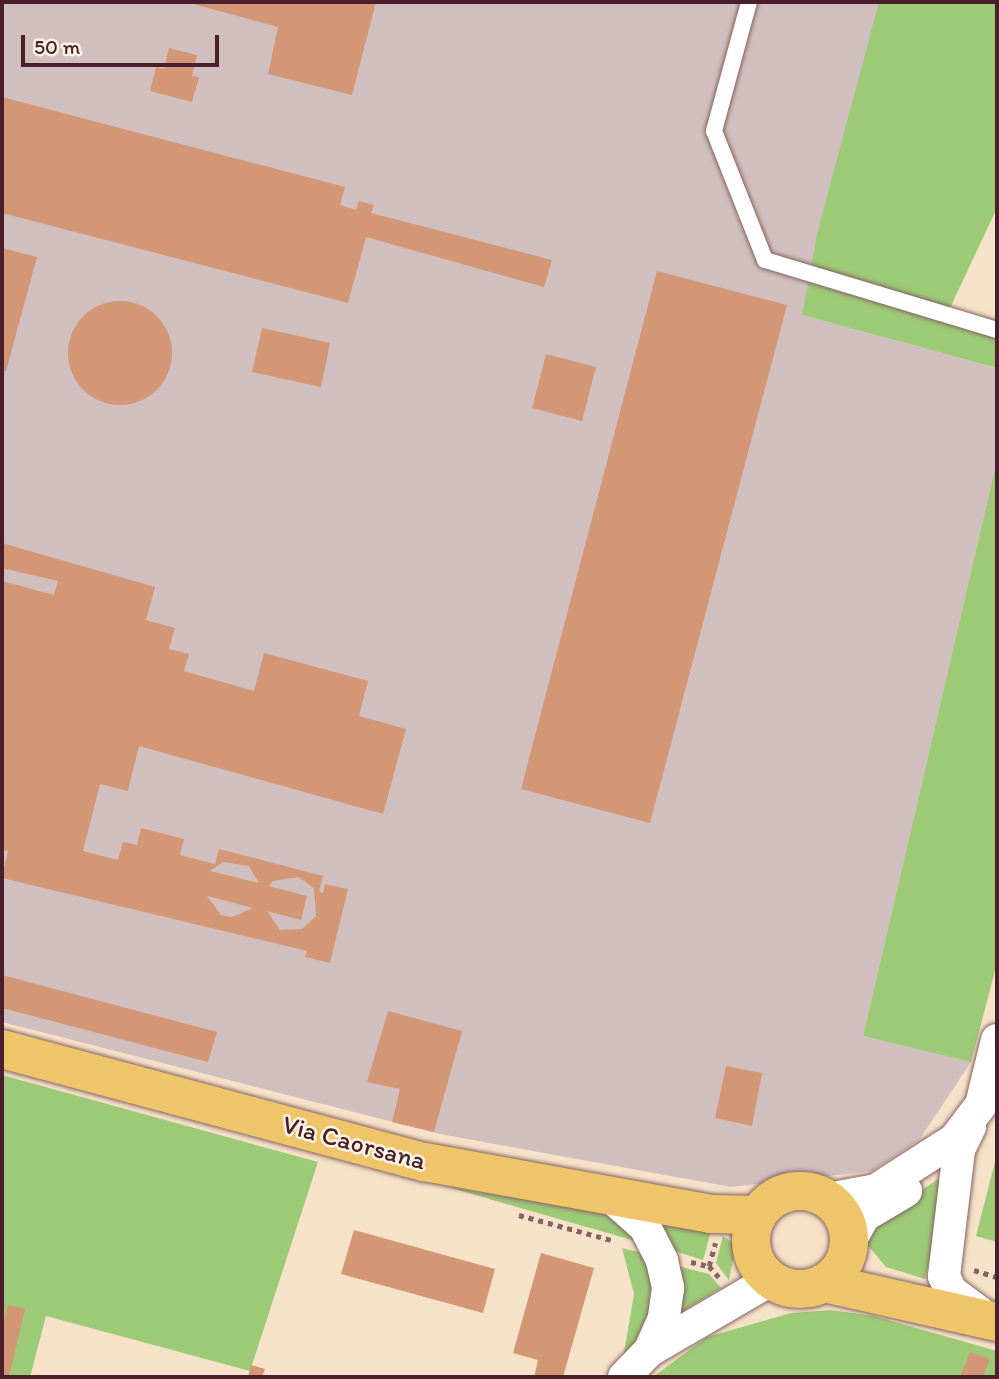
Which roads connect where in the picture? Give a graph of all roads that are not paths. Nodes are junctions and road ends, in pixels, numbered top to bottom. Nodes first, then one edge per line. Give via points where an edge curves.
1 (749, 2) edge
2 (997, 330) edge
3 (997, 1040) edge
4 (2, 1049) edge
5 (963, 1135) junction
6 (611, 1197) junction
7 (828, 1199) junction
8 (758, 1215) junction
9 (714, 1223) junction
10 (840, 1261) junction
11 (765, 1273) junction
12 (993, 1320) edge
13 (649, 1351) junction
14 (624, 1377) edge

1 - 2 lane via 714,131 765,260
3 - 5 street
4 - 6 main road, Via Caorsana via 425,1162
5 - 7 street via 876,1189
5 - 10 street via 864,1216
5 - 12 street via 944,1276 951,1291
6 - 9 main road, Via Caorsana
6 - 13 street via 645,1227 662,1261 668,1288 664,1318
7 - 8 main road via 797,1191 768,1203
7 - 10 main road via 848,1226
8 - 9 main road
8 - 11 main road via 752,1250
9 - 11 main road via 740,1231
10 - 11 main road via 793,1288
10 - 12 main road via 943,1307
11 - 13 street
13 - 14 street

